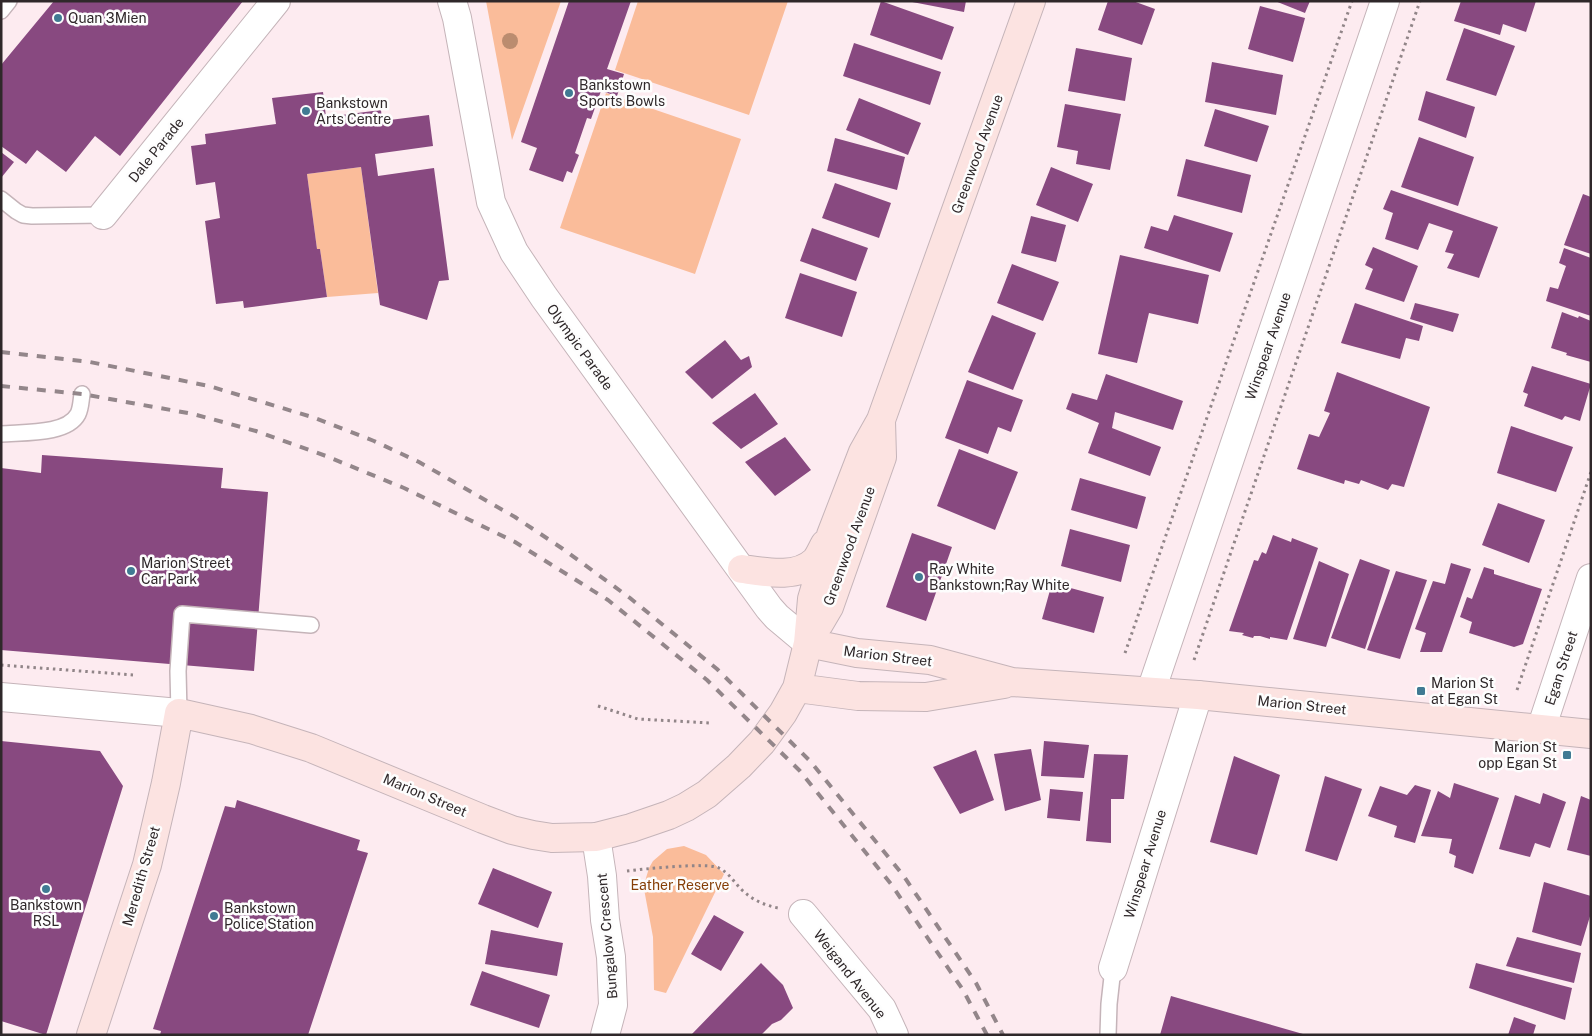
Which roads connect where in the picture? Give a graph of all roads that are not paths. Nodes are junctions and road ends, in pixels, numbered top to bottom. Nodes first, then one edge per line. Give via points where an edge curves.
1 (9, 1) edge
2 (276, 1) edge
3 (452, 1) edge
4 (1032, 1) edge
5 (1385, 1) edge
6 (1, 11) edge
7 (1, 199) edge
8 (103, 215) joint
9 (82, 394) dead end
10 (881, 420) junction
11 (1, 434) edge
12 (831, 535) junction
13 (742, 569) junction
14 (1591, 578) edge
15 (311, 624) dead end
16 (808, 643) junction
17 (1012, 682) junction
18 (796, 688) junction
19 (1150, 691) junction
20 (1198, 695) junction
21 (1, 697) edge
22 (179, 713) junction
23 (1541, 729) junction
24 (1591, 734) edge
25 (596, 837) junction
26 (803, 914) road end
27 (1113, 968) joint
28 (91, 1035) edge
29 (605, 1035) edge
30 (894, 1035) edge
31 (1108, 1035) edge

1 - 6 lane
2 - 8 street, Dale Parade
3 - 13 street, Olympic Parade via 458,18 491,202 514,252
4 - 10 main road, Greenwood Avenue
5 - 19 street, Winspear Avenue
7 - 8 lane, Dale Parade via 23,215
9 - 11 lane via 79,412 72,422 57,429
10 - 12 main road, Greenwood Avenue via 863,452
10 - 16 main road, Greenwood Avenue via 882,457 829,607
12 - 13 main road via 815,561 802,569 769,572
12 - 16 main road, Greenwood Avenue via 812,599
13 - 16 street, Olympic Parade via 777,617
14 - 23 street, Egan Street
15 - 22 lane via 182,614
16 - 17 main road, Marion Street via 857,654 930,660
16 - 18 main road, Marion Street
17 - 18 main road, Marion Street via 926,698 858,696
17 - 19 main road, Marion Street
18 - 25 main road, Marion Street via 762,742 707,794 649,823
19 - 20 main road, Marion Street
20 - 23 main road, Marion Street
20 - 27 street, Winspear Avenue
21 - 22 street, Marion Street
22 - 25 main road, Marion Street via 252,729 311,748 512,830 552,838
22 - 28 main road, Meredith Street via 147,864
23 - 24 main road, Marion Street
25 - 29 street, Bungalow Crescent via 611,957 613,1005
26 - 30 street, Weigand Avenue via 882,1010
27 - 31 lane, Winspear Avenue

